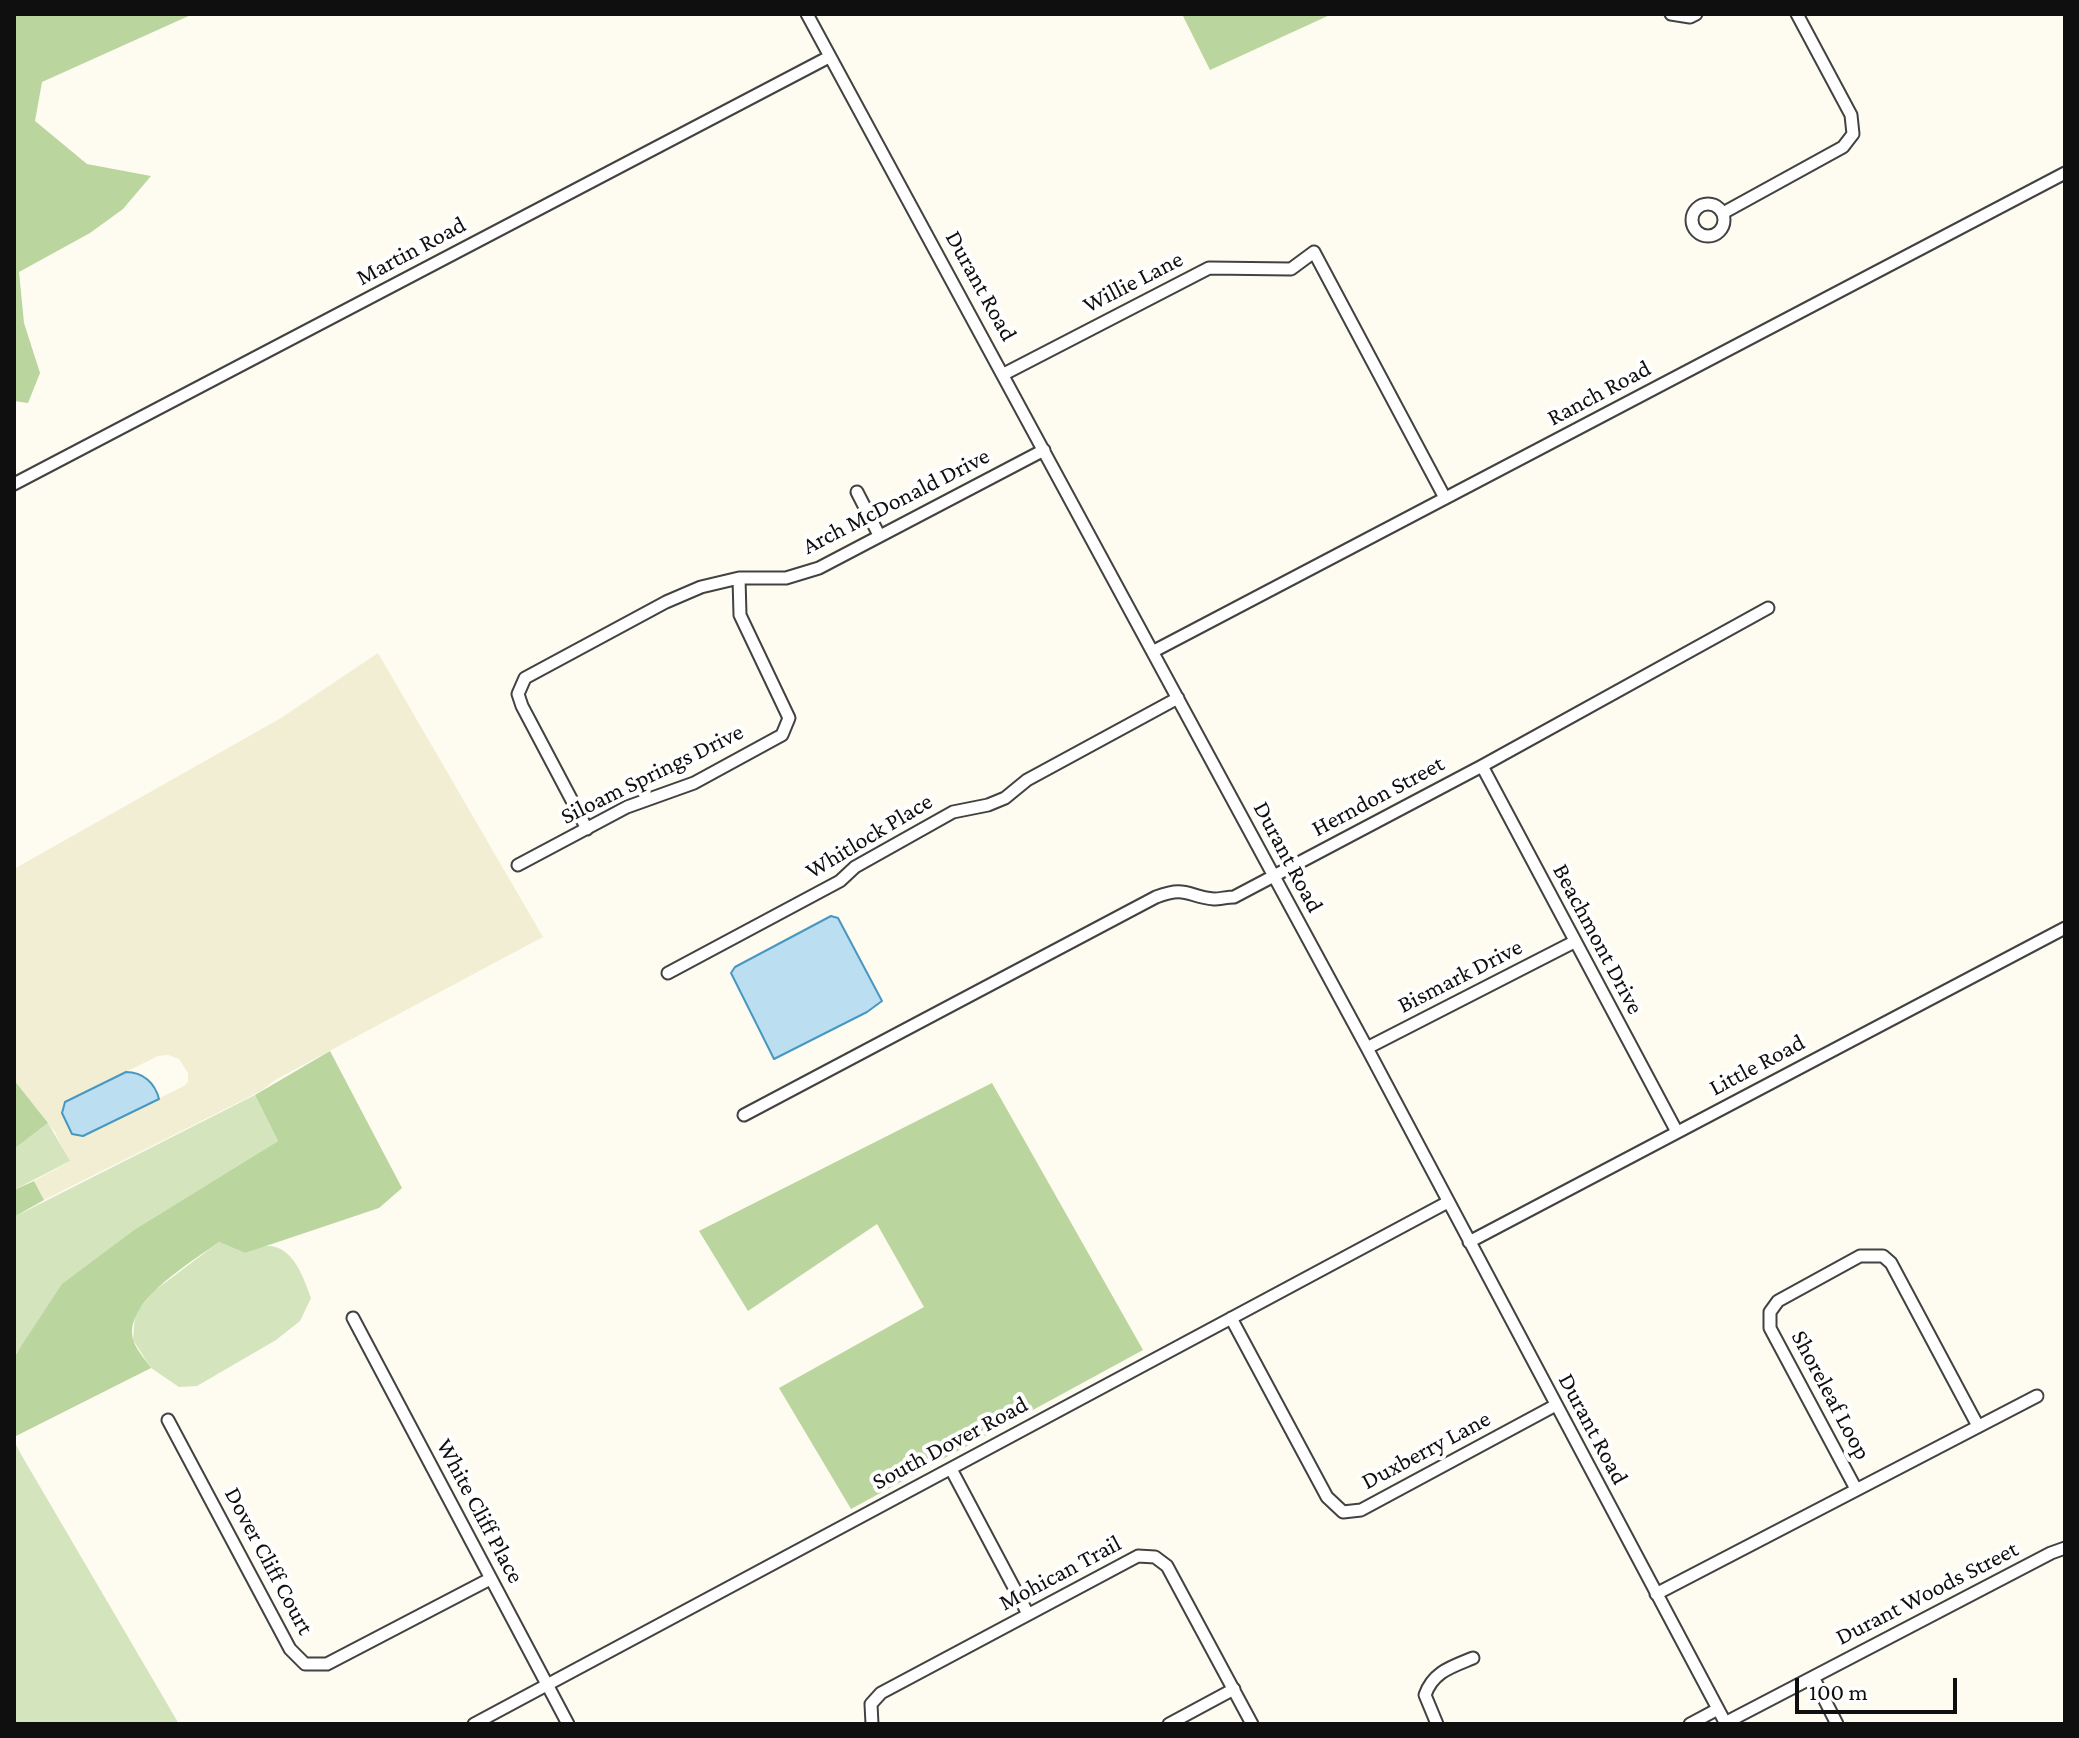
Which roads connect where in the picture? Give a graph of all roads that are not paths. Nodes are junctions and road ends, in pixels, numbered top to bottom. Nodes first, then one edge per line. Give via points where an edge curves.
1 (807, 14) edge
2 (1671, 14) edge
3 (1696, 14) edge
4 (1797, 14) edge
5 (829, 57) junction
6 (2065, 173) edge
7 (1723, 213) dead end
8 (1004, 374) junction
9 (1044, 450) junction
10 (14, 484) edge
11 (857, 492) dead end
12 (1445, 498) junction
13 (879, 535) junction
14 (739, 578) junction
15 (1768, 608) dead end
16 (1154, 651) junction
17 (1178, 698) junction
18 (1482, 766) junction
19 (587, 829) junction
20 (518, 865) dead end
21 (1272, 876) junction
22 (2065, 928) edge
23 (1574, 942) junction
24 (668, 973) dead end
25 (1367, 1048) junction
26 (744, 1115) dead end
27 (1677, 1132) junction
28 (1448, 1202) junction
29 (1469, 1242) junction
30 (353, 1318) dead end
31 (1231, 1318) junction
32 (2037, 1396) dead end
33 (1556, 1405) junction
34 (168, 1420) dead end
35 (1978, 1426) junction
36 (951, 1469) junction
37 (1856, 1489) junction
38 (2065, 1548) edge
39 (490, 1579) junction
40 (1656, 1594) junction
41 (1028, 1614) junction
42 (1473, 1658) dead end
43 (1813, 1677) junction
44 (547, 1685) junction
45 (1234, 1689) junction
46 (1718, 1709) junction
47 (1725, 1723) edge
48 (474, 1724) edge
49 (568, 1724) edge
50 (872, 1724) edge
51 (1169, 1724) edge
52 (1252, 1724) edge
53 (1437, 1724) edge
54 (1690, 1724) edge
55 (1837, 1724) edge

1 - 5 street, Durant Road
2 - 3 street
4 - 7 street via 1851,115 1853,134 1843,147
5 - 8 street, Durant Road
5 - 10 street, Martin Road
6 - 12 street, Ranch Road
8 - 9 street, Durant Road
8 - 12 street, Willie Lane via 1209,268 1291,269 1314,252
9 - 13 street, Arch McDonald Drive
9 - 16 street, Durant Road
11 - 13 street
12 - 16 street, Ranch Road
13 - 14 street, Arch McDonald Drive via 805,573
14 - 19 street, Siloam Springs Drive via 740,615 789,718 782,735 694,783 627,807
14 - 19 street, Arch McDonald Drive via 666,602 533,672 521,684 522,706
15 - 18 street, Herndon Street
16 - 17 street, Durant Road
17 - 21 street, Durant Road
17 - 24 street, Whitlock Place via 1027,780 1005,798 953,812 855,867 840,881
18 - 21 street, Herndon Street
18 - 23 street, Beachmont Drive
19 - 20 street, Siloam Springs Drive
21 - 25 street, Durant Road
21 - 26 street, Herndon Street via 1234,897 1212,899 1188,891 1156,897
22 - 27 street, Little Road
23 - 25 street, Bismark Drive
23 - 27 street, Beachmont Drive
25 - 28 street, Durant Road
27 - 29 street, Little Road
28 - 29 street, Durant Road
28 - 31 street, South Dover Road
29 - 33 street, Durant Road
30 - 39 street, White Cliff Place
31 - 33 street, Duxberry Lane via 1327,1497 1343,1512 1361,1510
31 - 36 street, South Dover Road
32 - 35 street
33 - 40 street, Durant Road
34 - 39 street, Dover Cliff Court via 290,1649 305,1664 327,1664
35 - 37 street
35 - 37 street, Shoreleaf Loop via 1891,1263 1883,1256 1860,1256 1778,1301 1768,1319
36 - 41 street
36 - 44 street, South Dover Road
37 - 40 street
38 - 43 street, Durant Woods Street
39 - 44 street, White Cliff Place
40 - 46 street, Durant Road
41 - 45 street, Mohican Trail via 1138,1556 1155,1557 1167,1566
41 - 50 street, Mohican Trail via 881,1693 871,1704
42 - 53 street via 1430,1682 1425,1695
43 - 47 street, Durant Woods Street
43 - 55 street
44 - 48 street, South Dover Road
44 - 49 street, White Cliff Place
45 - 51 street
45 - 52 street, Mohican Trail
46 - 47 street, Durant Road
46 - 54 street

